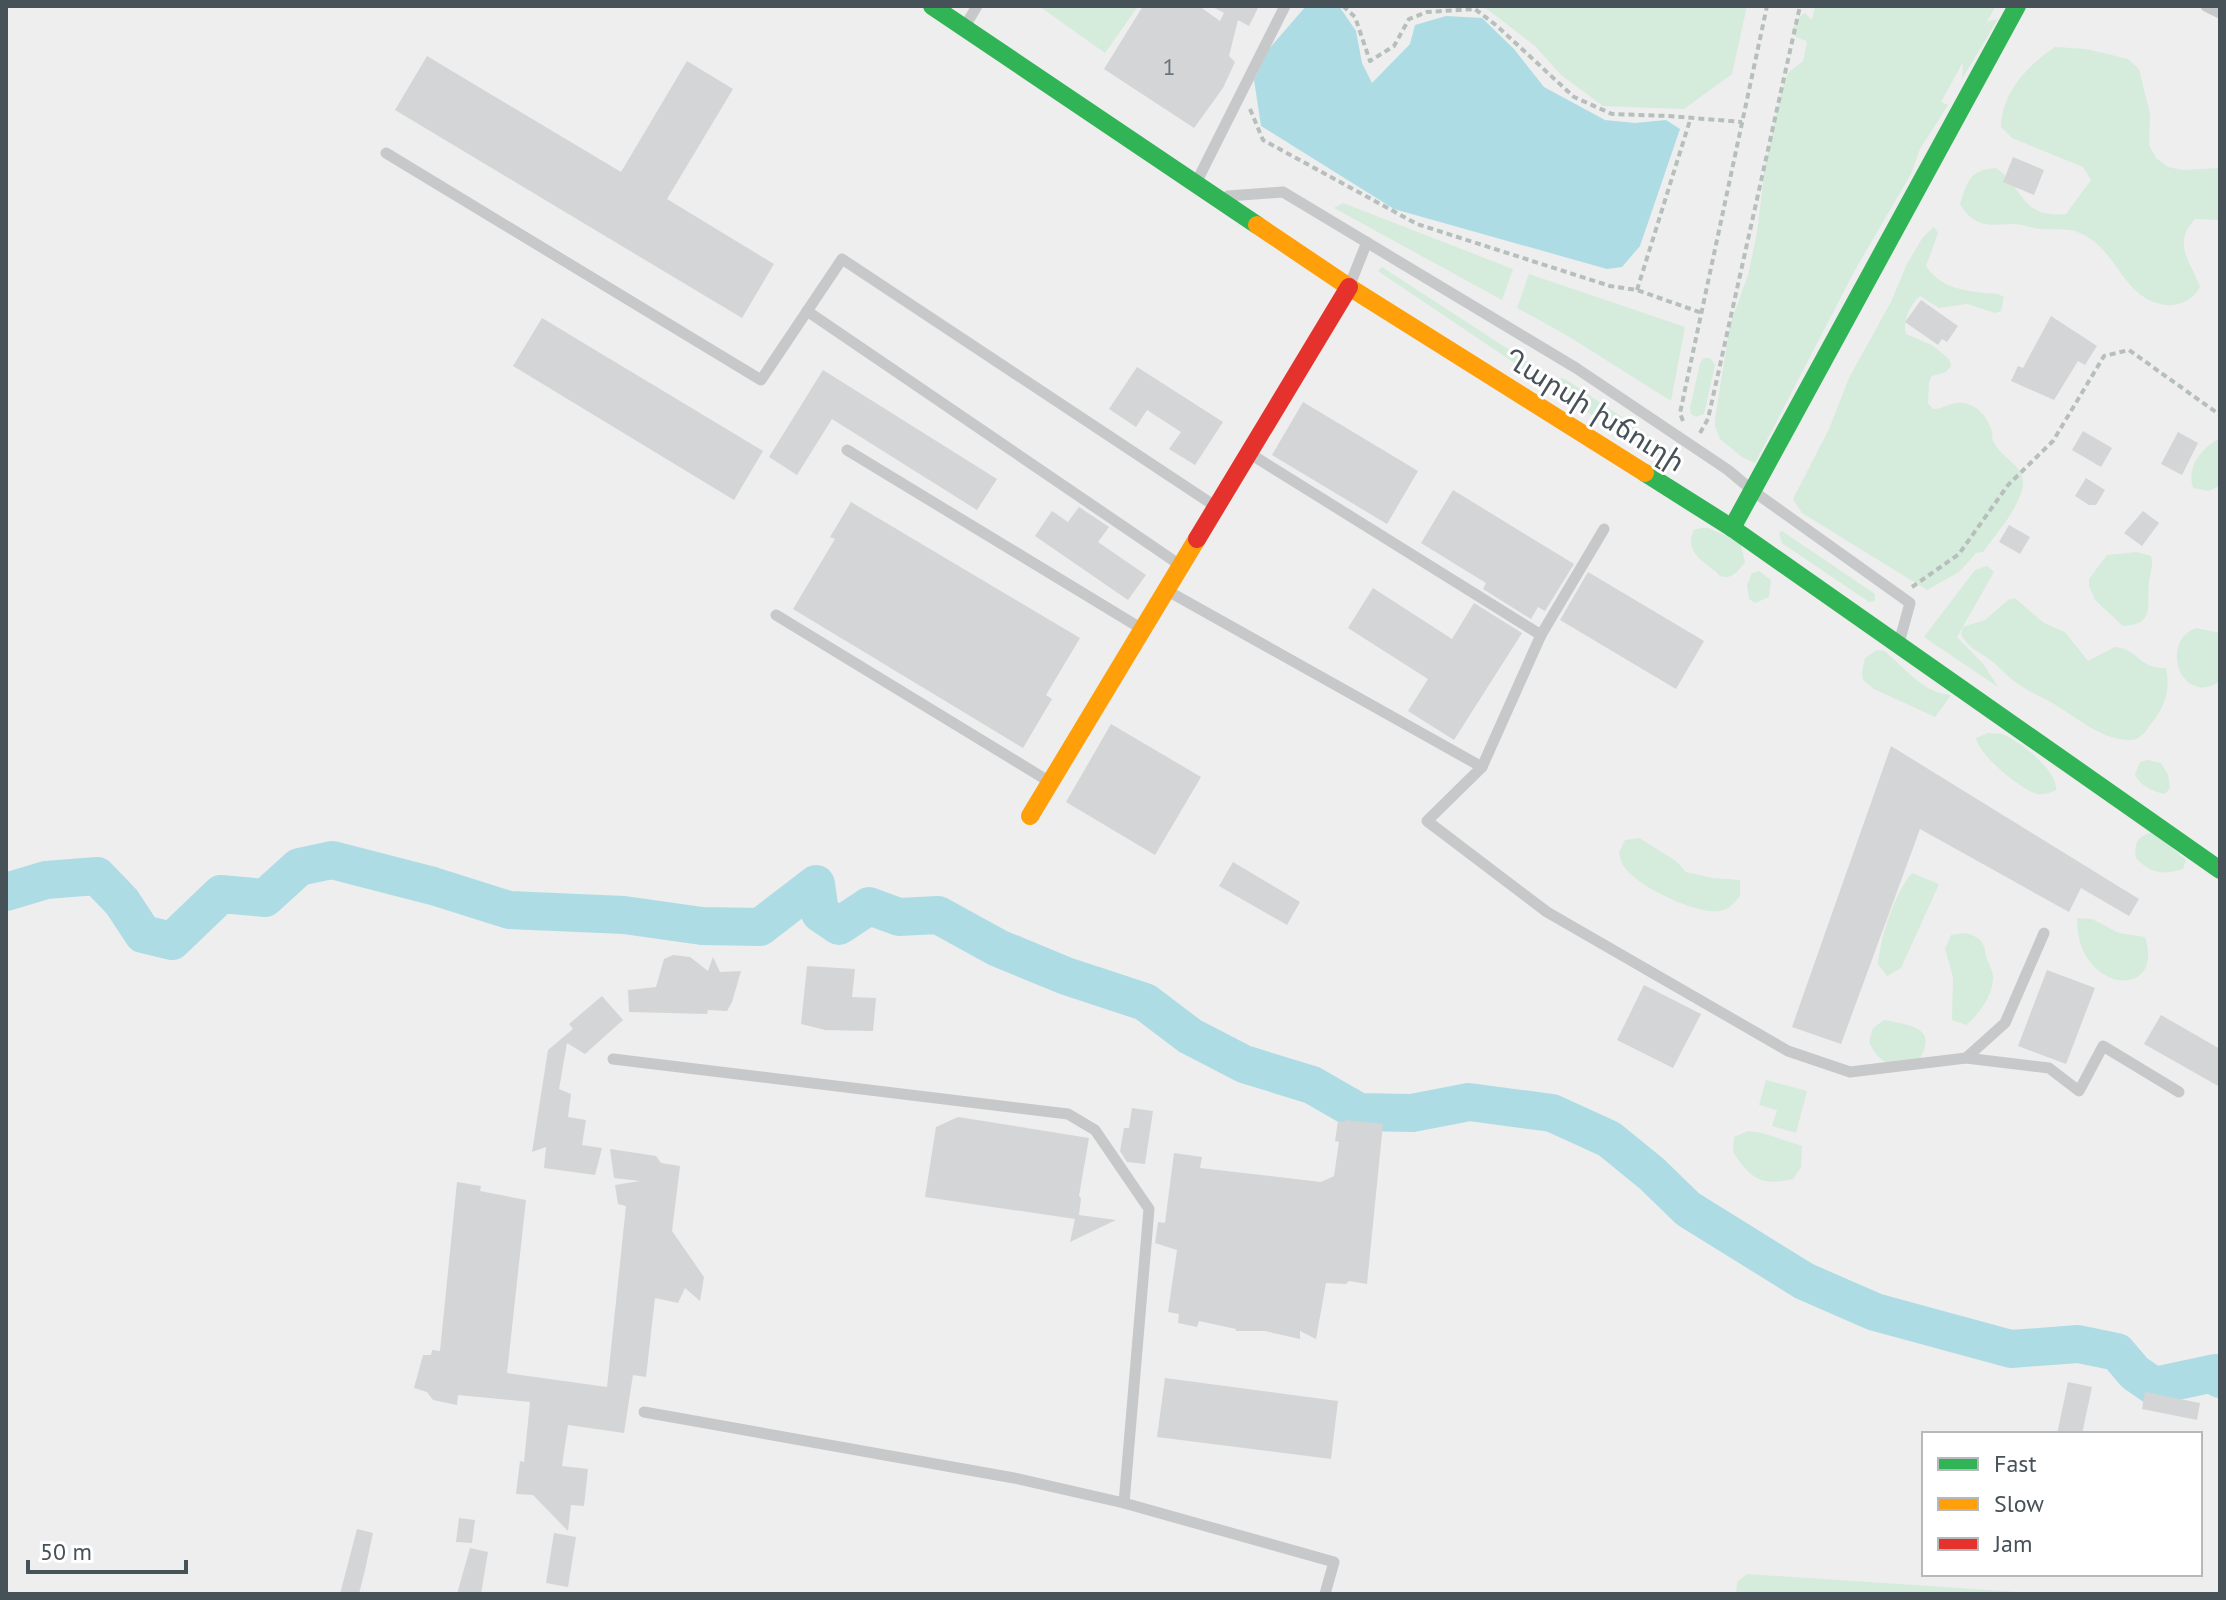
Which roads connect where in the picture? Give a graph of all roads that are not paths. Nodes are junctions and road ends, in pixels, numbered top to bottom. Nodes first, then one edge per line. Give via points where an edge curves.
1 (932, 6) edge
2 (977, 6) edge
3 (1285, 6) edge
4 (2017, 6) edge
5 (2206, 6) edge
6 (2220, 13) edge
7 (964, 28) junction
8 (386, 153) dead end
9 (1195, 184) junction
10 (1216, 197) junction
11 (1367, 242) junction
12 (1349, 287) junction
13 (807, 311) junction
14 (847, 450) dead end
15 (1248, 453) junction
16 (1753, 491) junction
17 (1216, 506) junction
18 (1732, 528) junction
19 (1604, 529) dead end
20 (1180, 566) junction
21 (1166, 590) junction
22 (776, 615) dead end
23 (1142, 629) junction
24 (1541, 635) junction
25 (1899, 643) junction
26 (1482, 767) junction
27 (1050, 782) junction
28 (1030, 816) dead end
29 (2220, 870) edge
30 (2044, 933) dead end
31 (1966, 1058) junction
32 (613, 1059) dead end
33 (2179, 1092) dead end
34 (644, 1412) dead end
35 (1124, 1503) junction
36 (1325, 1594) edge

1 - 7 main road, Ղարսի խճուղի
2 - 7 lane
3 - 9 lane
4 - 16 main road
5 - 6 lane
7 - 9 main road, Ղարսի խճուղի
8 - 13 lane via 761,380
9 - 10 main road, Ղարսի խճուղի
10 - 11 lane via 1283,192
10 - 12 main road, Ղարսի խճուղի
11 - 12 lane
11 - 16 lane via 1576,368
12 - 15 main road
12 - 18 main road, Ղարսի խճուղի
13 - 17 lane via 842,259
13 - 20 lane
14 - 23 lane
15 - 17 main road
15 - 24 lane
16 - 18 main road
16 - 25 lane via 1910,603
17 - 20 main road
18 - 25 main road, Ղարսի խճուղի
19 - 24 lane
20 - 21 main road
21 - 23 main road
21 - 26 lane
22 - 27 lane
23 - 27 main road
24 - 26 lane
25 - 29 main road, Ղարսի խճուղի
26 - 31 lane via 1427,821 1547,912 1788,1051 1850,1072
27 - 28 main road
30 - 31 lane via 2005,1023
31 - 33 lane via 2049,1068 2079,1091 2103,1046
32 - 35 lane via 1068,1114 1095,1130 1149,1209
34 - 35 lane via 1014,1478
35 - 36 lane via 1334,1562

